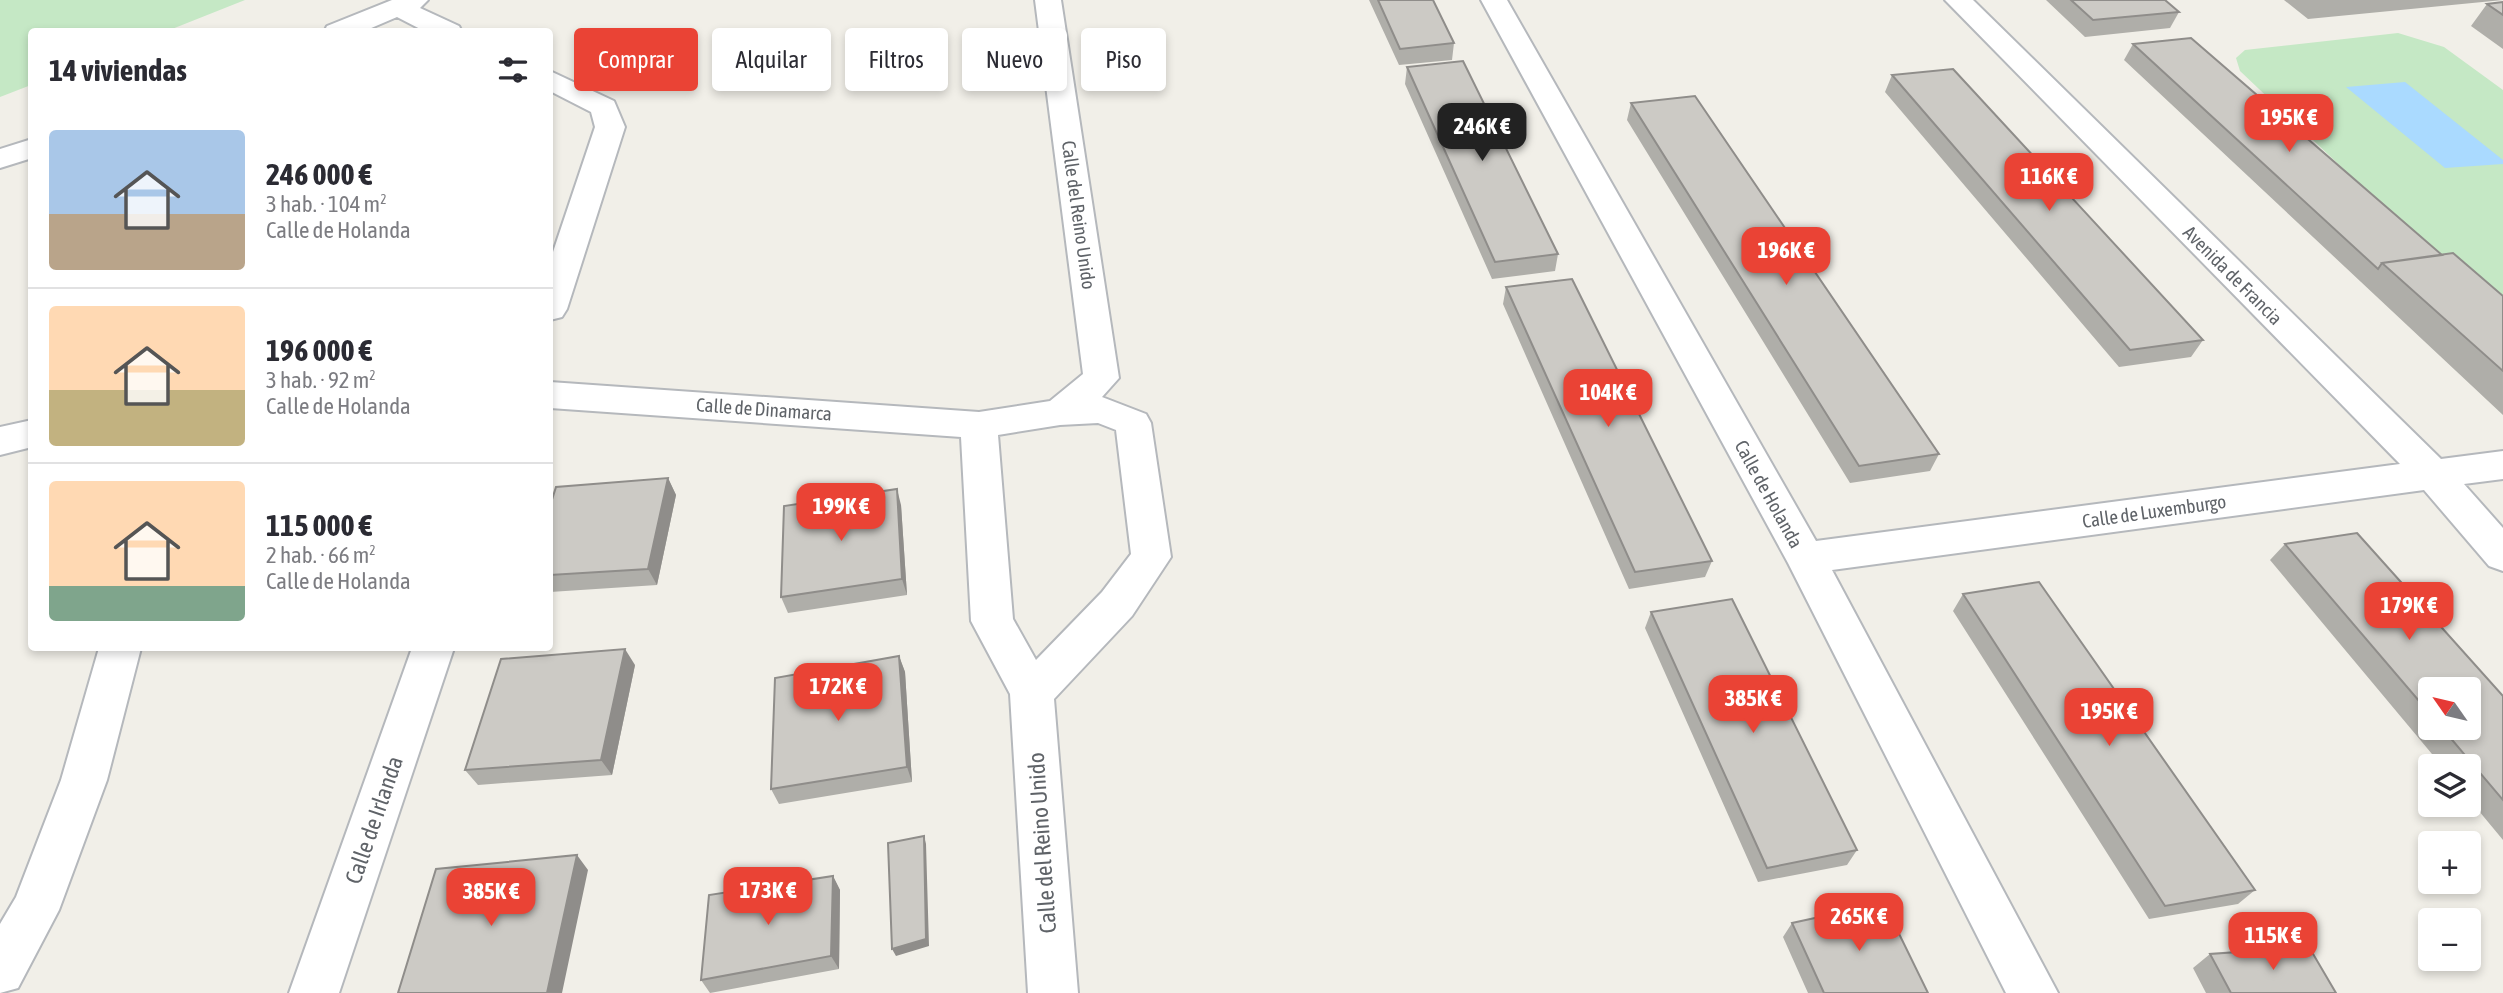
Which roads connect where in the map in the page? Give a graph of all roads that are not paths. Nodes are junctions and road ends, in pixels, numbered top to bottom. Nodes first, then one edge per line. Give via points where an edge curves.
1 (1048, 0) edge
2 (1494, 0) edge
3 (1958, 0) edge
4 (407, 4) edge
5 (347, 28) edge
6 (443, 28) edge
7 (553, 82) edge
8 (28, 149) edge
9 (0, 159) edge
10 (553, 300) edge
11 (553, 395) edge
12 (1060, 412) junction
13 (979, 425) junction
14 (28, 434) edge
15 (0, 441) edge
16 (2503, 465) edge
17 (2433, 474) junction
18 (2503, 555) edge
19 (1805, 558) junction
20 (119, 651) edge
21 (432, 651) edge
22 (1032, 693) junction
23 (0, 971) edge
24 (314, 993) edge
25 (1053, 993) edge
26 (2033, 993) edge

1 - 12 street, Calle del Reino Unido via 1101,378
2 - 19 street, Calle de Holanda
3 - 17 street, Avenida de Francia
4 - 5 street
4 - 6 street
7 - 10 street via 604,107 610,127
8 - 9 street
11 - 13 street, Calle de Dinamarca
12 - 13 street
12 - 22 street via 1102,411 1133,423 1151,557 1117,604
13 - 22 street, Calle del Reino Unido via 992,621
14 - 15 street
16 - 17 street, Calle de Luxemburgo
17 - 18 street, Avenida de Francia
17 - 19 street, Calle de Luxemburgo
19 - 26 street, Calle de Holanda
20 - 23 street via 84,780 35,910
21 - 24 street, Calle de Irlanda
22 - 25 street, Calle del Reino Unido

